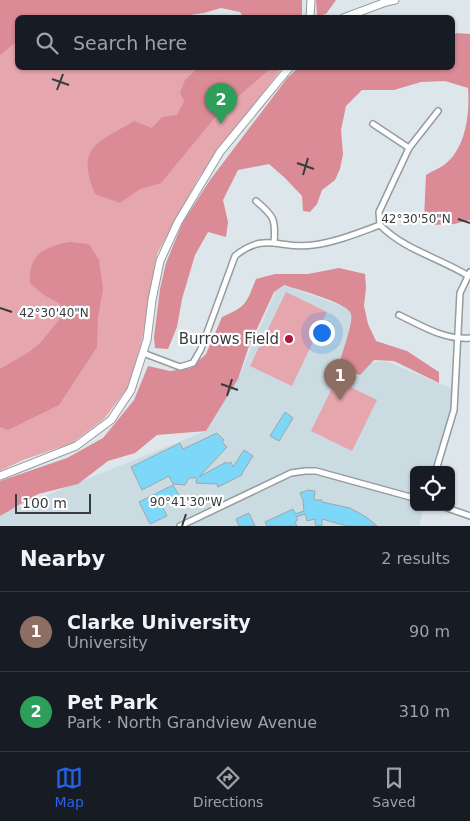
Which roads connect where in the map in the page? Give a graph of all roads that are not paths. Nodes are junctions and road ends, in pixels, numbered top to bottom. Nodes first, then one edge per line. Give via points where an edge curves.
1 (311, 0) edge
2 (395, 0) edge
3 (310, 15) edge
4 (351, 15) edge
5 (287, 70) edge
6 (438, 111) dead end
7 (373, 124) dead end
8 (409, 148) junction
9 (256, 201) dead end
10 (380, 225) junction
11 (274, 243) junction
12 (469, 274) edge
13 (399, 315) dead end
14 (470, 338) edge
15 (458, 339) junction
16 (143, 353) junction
17 (437, 466) edge
18 (0, 476) edge
19 (410, 497) edge
20 (455, 511) edge
21 (470, 516) edge
22 (180, 526) edge

1 - 3 street
2 - 4 street
5 - 16 street via 220,152 178,222 160,260
6 - 8 street
7 - 8 street
8 - 10 street via 379,212
9 - 11 street via 271,213 276,224
10 - 11 street via 310,246
10 - 12 street via 391,236
11 - 16 street via 246,247 235,256 201,349 193,362 180,367
12 - 15 street via 460,293
13 - 15 street via 438,334
14 - 15 street
15 - 17 street via 454,410
16 - 18 street via 131,390 111,420 76,446
19 - 22 street via 333,474 305,471 291,474
20 - 21 street

